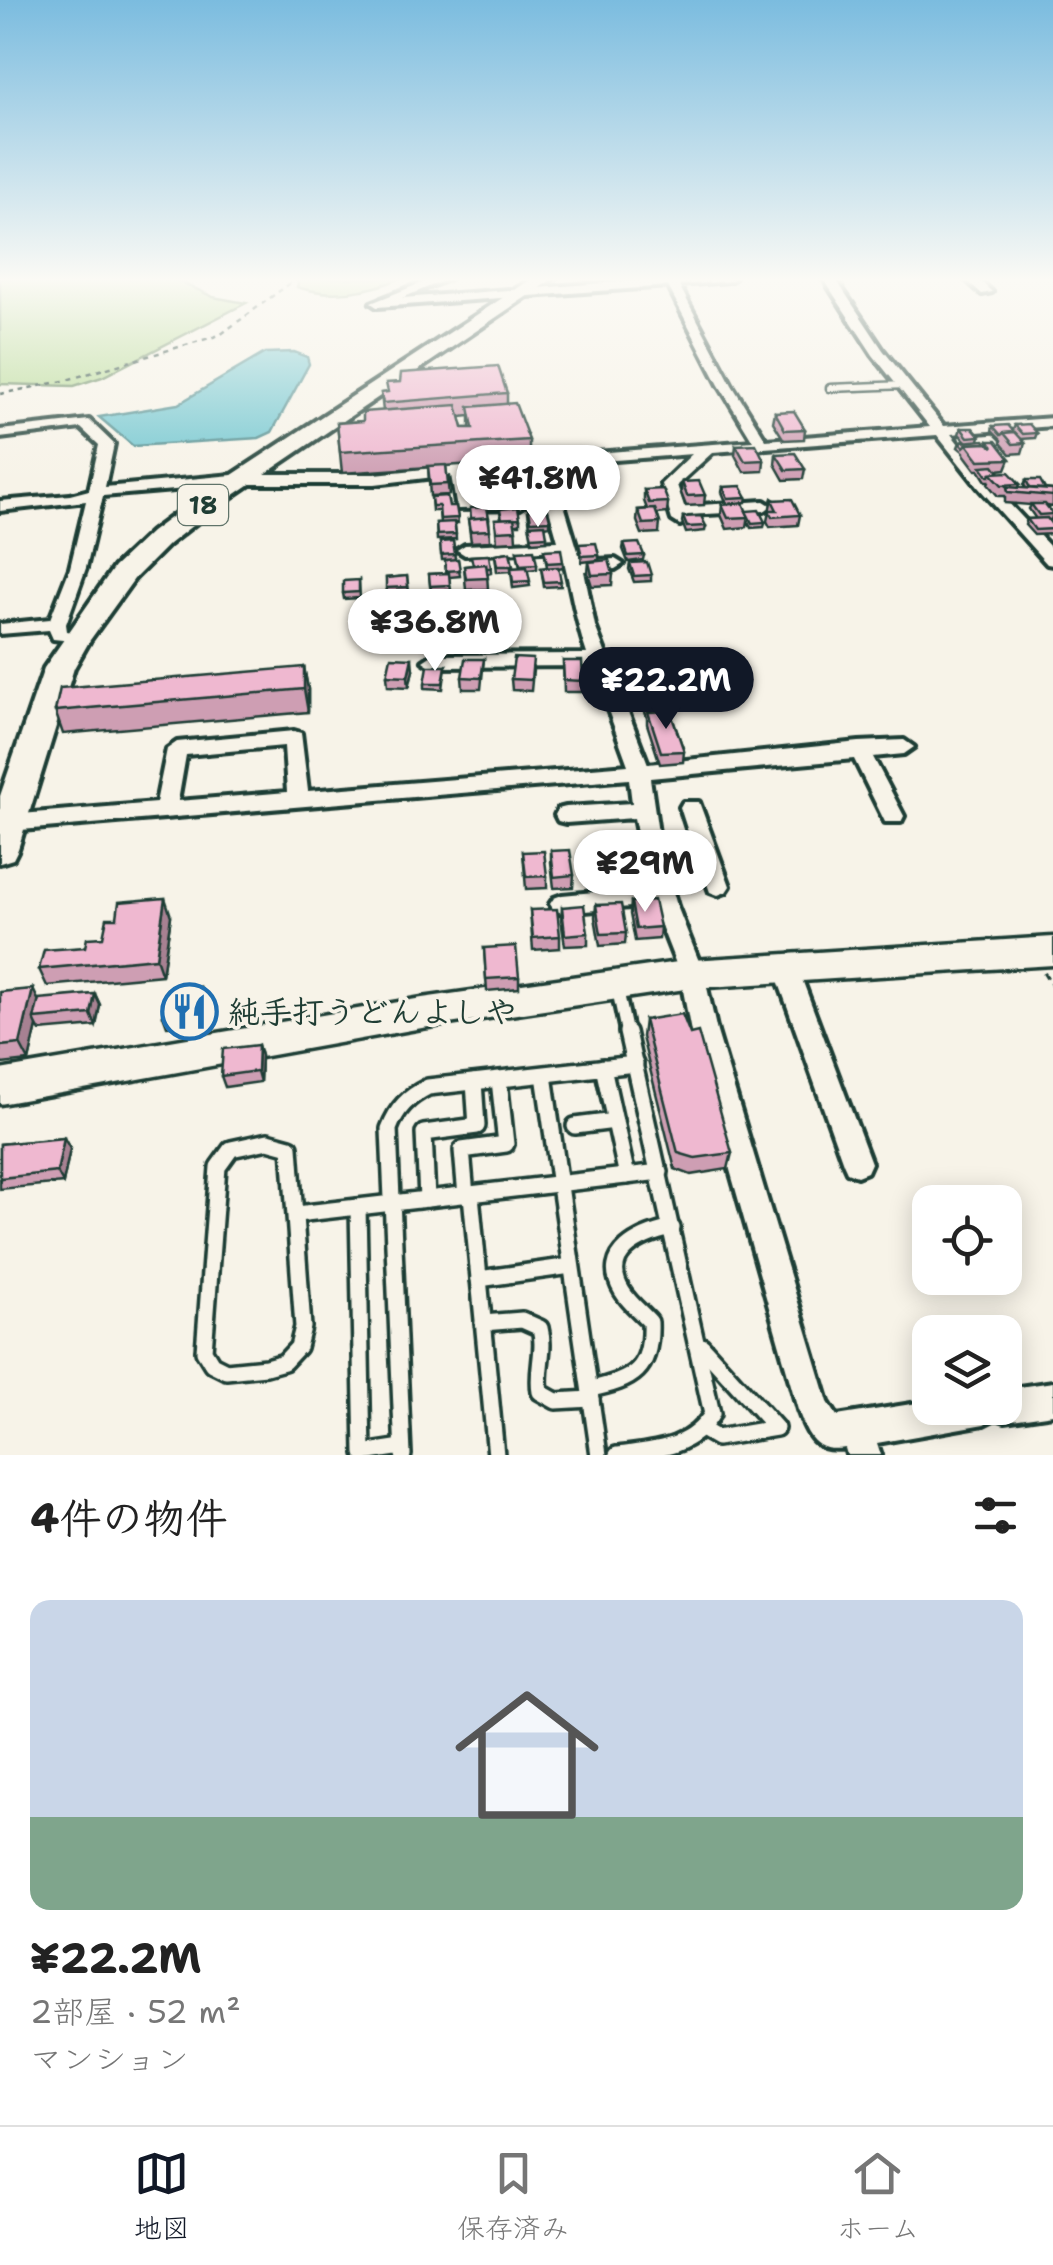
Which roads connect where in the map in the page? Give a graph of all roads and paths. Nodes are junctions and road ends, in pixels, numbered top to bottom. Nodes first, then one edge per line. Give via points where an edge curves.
1 (183, 346) edge
2 (443, 346) edge
3 (705, 346) edge
4 (874, 346) edge
5 (906, 384) junction
6 (830, 388) dead end
7 (0, 394) edge
8 (1053, 422) edge
9 (0, 426) edge
10 (25, 430) junction
11 (941, 430) junction
12 (0, 434) edge
13 (763, 445) junction
14 (712, 449) junction
15 (542, 461) junction
16 (512, 464) junction
17 (458, 470) junction
18 (241, 480) junction
19 (96, 492) junction
20 (0, 506) edge
21 (764, 506) dead end
22 (1053, 539) edge
23 (1032, 540) junction
24 (465, 550) dead end
25 (572, 556) junction
26 (1053, 560) edge
27 (616, 564) dead end
28 (0, 629) edge
29 (66, 631) junction
30 (599, 660) junction
31 (432, 662) edge
32 (904, 746) dead end
33 (860, 749) junction
34 (639, 772) junction
35 (298, 797) junction
36 (166, 808) junction
37 (691, 808) dead end
38 (644, 810) junction
39 (566, 815) dead end
40 (893, 816) dead end
41 (4, 836) edge
42 (704, 845) junction
43 (650, 849) junction
44 (718, 886) dead end
45 (662, 895) junction
46 (562, 904) edge
47 (1053, 951) edge
48 (785, 966) junction
49 (692, 974) junction
50 (617, 986) junction
51 (634, 1064) junction
52 (603, 1068) junction
53 (544, 1075) junction
54 (499, 1080) junction
55 (474, 1082) junction
56 (0, 1087) edge
57 (614, 1121) junction
58 (575, 1126) dead end
59 (857, 1164) dead end
60 (660, 1172) junction
61 (627, 1176) junction
62 (560, 1184) junction
63 (468, 1196) junction
64 (427, 1200) junction
65 (392, 1203) junction
66 (358, 1207) junction
67 (296, 1214) junction
68 (672, 1228) junction
69 (571, 1266) junction
70 (479, 1279) junction
71 (483, 1323) junction
72 (699, 1342) junction
73 (590, 1394) junction
74 (1053, 1398) edge
75 (1022, 1403) edge
76 (922, 1425) edge
77 (704, 1431) junction
78 (859, 1442) edge
79 (403, 1451) edge
80 (496, 1455) edge
81 (599, 1455) edge
82 (617, 1455) edge

1 - 7 path
2 - 18 main road, 18
3 - 13 street
4 - 5 street
5 - 6 lane
5 - 11 street
8 - 11 street
9 - 10 street
10 - 12 street
10 - 19 street via 64,423 90,428 108,449
11 - 13 street
11 - 23 street
13 - 14 street
14 - 15 street
14 - 21 street via 669,484 678,515
15 - 16 street
15 - 25 street
16 - 17 street
16 - 17 street via 520,503 463,506
17 - 18 street via 375,479
18 - 19 street
18 - 29 main road, 18 via 140,556
19 - 20 street
19 - 29 street
22 - 23 street
23 - 26 street
24 - 25 street
25 - 27 street
25 - 30 street
28 - 29 street
29 - 41 main road, 18
30 - 31 street
30 - 34 street
32 - 33 street
33 - 34 street
33 - 40 street
34 - 35 street
34 - 38 street
35 - 36 street
35 - 36 street via 294,738 177,749
36 - 41 street
37 - 42 street
38 - 39 street
38 - 43 street
42 - 43 street
42 - 44 street
43 - 45 street
45 - 46 street
45 - 49 street
47 - 48 street
48 - 49 street
48 - 59 street
49 - 50 street
49 - 78 street via 814,1410 829,1434
50 - 51 lane
50 - 56 street
51 - 52 lane
51 - 60 lane
52 - 53 lane
52 - 57 lane
53 - 54 lane
53 - 62 lane
54 - 55 lane
54 - 63 lane via 506,1144 462,1150
55 - 64 lane via 477,1126 424,1133
55 - 65 lane via 428,1087 396,1108 389,1129
57 - 58 lane
57 - 61 lane
60 - 61 lane
60 - 68 lane
61 - 62 lane
62 - 63 lane
62 - 69 lane
63 - 64 lane
63 - 70 lane
64 - 65 lane
65 - 66 lane
65 - 79 lane
66 - 67 lane
66 - 79 lane via 363,1453
67 - 67 lane via 303,1328 298,1347 266,1368 226,1371 212,1364 204,1351 222,1152 268,1141 290,1147
68 - 72 lane
68 - 73 lane via 628,1244 616,1273 620,1288 650,1322 649,1356 627,1380
69 - 70 lane
69 - 73 lane
70 - 71 lane
71 - 73 lane via 514,1318 540,1326 542,1395 554,1402
71 - 80 lane
72 - 77 lane via 712,1414
72 - 77 lane via 776,1428 717,1438
73 - 81 lane
74 - 75 street
76 - 78 street
77 - 82 lane via 686,1443

